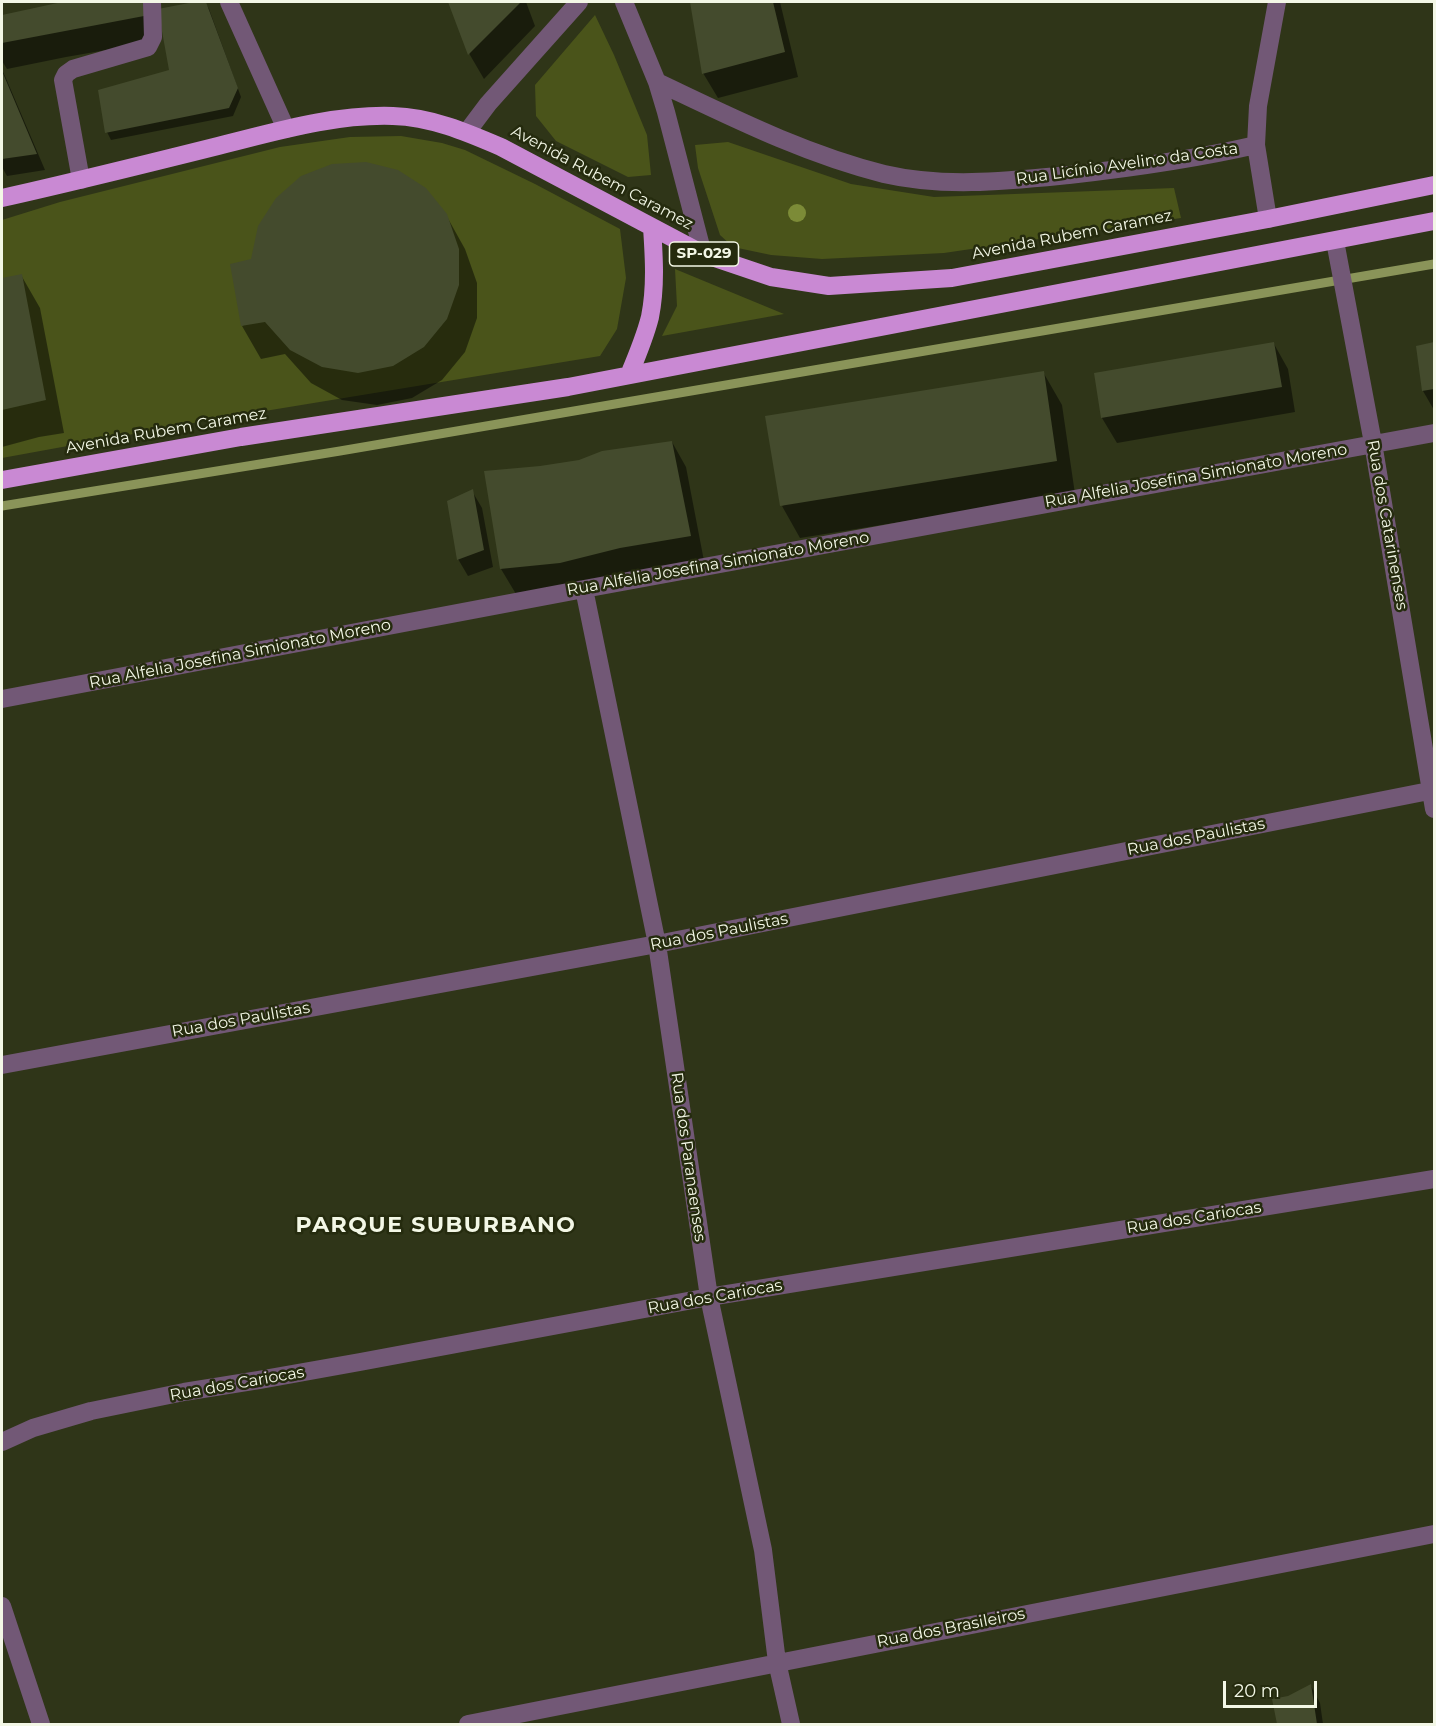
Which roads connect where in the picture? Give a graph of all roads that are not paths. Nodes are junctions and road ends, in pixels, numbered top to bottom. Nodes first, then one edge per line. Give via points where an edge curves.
1 (152, 2) edge
2 (229, 2) edge
3 (579, 2) edge
4 (624, 2) edge
5 (1277, 2) edge
6 (657, 82) junction
7 (286, 129) junction
8 (467, 132) junction
9 (1256, 145) junction
10 (81, 180) junction
11 (1434, 185) edge
12 (2, 198) edge
13 (1268, 219) junction
14 (1434, 221) edge
15 (652, 227) junction
16 (1335, 241) junction
17 (703, 254) junction
18 (629, 375) junction
19 (1434, 433) edge
20 (1373, 443) junction
21 (2, 480) edge
22 (584, 589) junction
23 (2, 699) edge
24 (1433, 790) edge
25 (1434, 809) edge
26 (657, 944) junction
27 (2, 1065) edge
28 (1434, 1179) edge
29 (709, 1297) junction
30 (2, 1442) edge
31 (1434, 1534) edge
32 (2, 1606) edge
33 (777, 1662) junction
34 (41, 1725) edge
35 (468, 1725) edge
36 (791, 1725) edge

1 - 10 street via 153,37 148,47 73,69 63,80
2 - 7 street
3 - 8 street
4 - 6 street
5 - 9 street via 1258,106
6 - 9 street, Rua Licínio Avelino da Costa via 766,133 839,161 886,174 940,182 1002,182 1104,171
6 - 17 street
7 - 8 highway, Avenida Rubem Caramez / SP-029 via 354,117 394,116 435,121
7 - 10 highway, Avenida Rubem Caramez / SP-029
8 - 15 highway, Avenida Rubem Caramez / SP-029
9 - 13 street
10 - 12 highway, Avenida Rubem Caramez / SP-029
11 - 13 highway, Avenida Rubem Caramez / SP-029
13 - 17 highway, Avenida Rubem Caramez / SP-029 via 952,278 829,286 771,277
14 - 16 highway, Avenida Rubem Caramez
15 - 17 highway, Avenida Rubem Caramez / SP-029
15 - 18 highway, SP-029 via 651,308
16 - 18 highway, Avenida Rubem Caramez
16 - 20 street, Rua dos Catarinenses
18 - 21 highway, Avenida Rubem Caramez
19 - 20 street, Rua Alfelia Josefina Simionato Moreno
20 - 22 street, Rua Alfelia Josefina Simionato Moreno
20 - 24 street, Rua dos Catarinenses
22 - 23 street, Rua Alfelia Josefina Simionato Moreno
22 - 26 street, Rua dos Paranaenses
24 - 25 street, Rua dos Catarinenses
24 - 26 street, Rua dos Paulistas
26 - 27 street, Rua dos Paulistas
26 - 29 street, Rua dos Paranaenses
28 - 29 street, Rua dos Cariocas
29 - 30 street, Rua dos Cariocas via 173,1394 91,1411 33,1428
29 - 33 street, Rua dos Paranaenses via 763,1550
31 - 33 street, Rua dos Brasileiros
32 - 34 street
33 - 35 street, Rua dos Brasileiros
33 - 36 street, Rua dos Paranaenses

